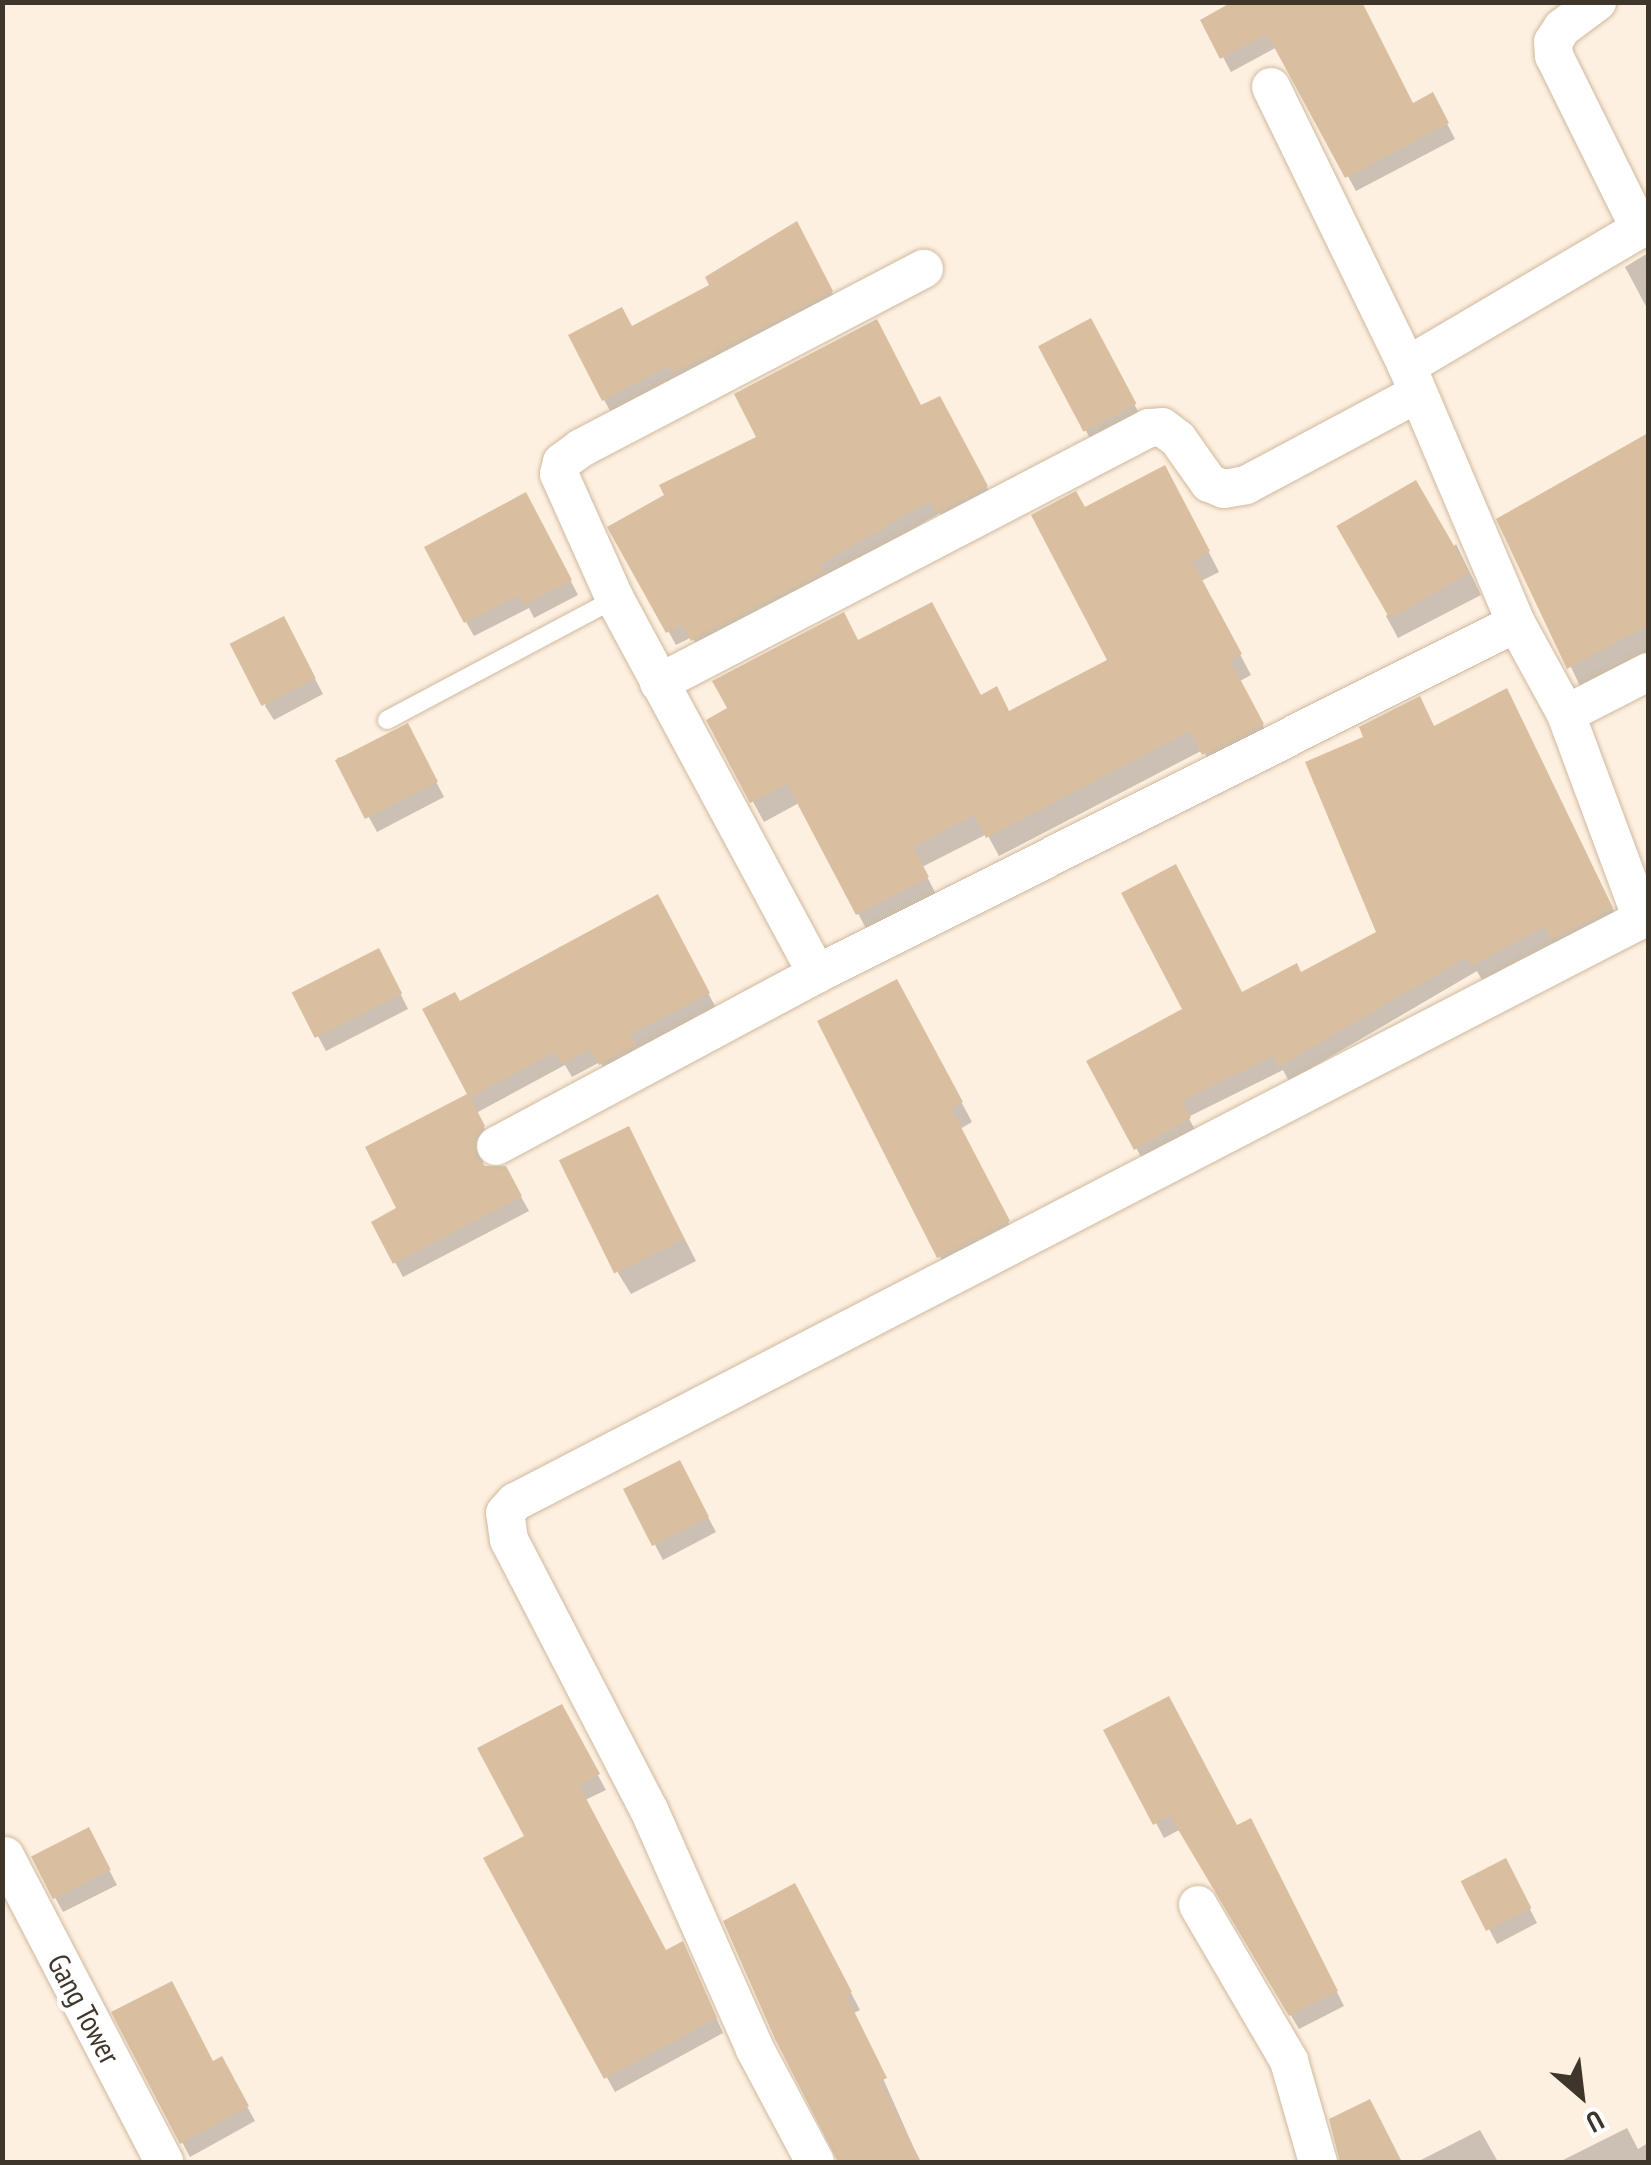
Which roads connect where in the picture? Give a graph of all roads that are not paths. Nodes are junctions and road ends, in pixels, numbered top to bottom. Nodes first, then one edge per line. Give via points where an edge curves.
1 (1597, 2) edge
2 (1271, 87) dead end
3 (1644, 227) edge
4 (924, 269) dead end
5 (1412, 379) junction
6 (615, 599) junction
7 (1516, 623) junction
8 (1648, 672) edge
9 (659, 684) junction
10 (1566, 714) junction
11 (386, 720) dead end
12 (817, 974) junction
13 (496, 1146) dead end
14 (4, 1856) edge
15 (1198, 1906) dead end
16 (164, 2162) edge
17 (815, 2162) edge
18 (1318, 2162) edge

1 - 3 street via 1562,28 1554,56
2 - 5 street
3 - 5 street
4 - 6 street via 562,462 564,487
5 - 7 street
5 - 9 street via 1246,485 1224,489 1209,483 1178,439 1162,427 1149,428
6 - 9 street
6 - 11 lane
7 - 10 street
7 - 12 street
8 - 10 street
9 - 12 street
10 - 17 street via 1638,908 1632,926 515,1502 505,1513 509,1540 649,1810 755,2049
12 - 13 street
14 - 16 street, Gang Tower
15 - 18 street via 1289,2061

